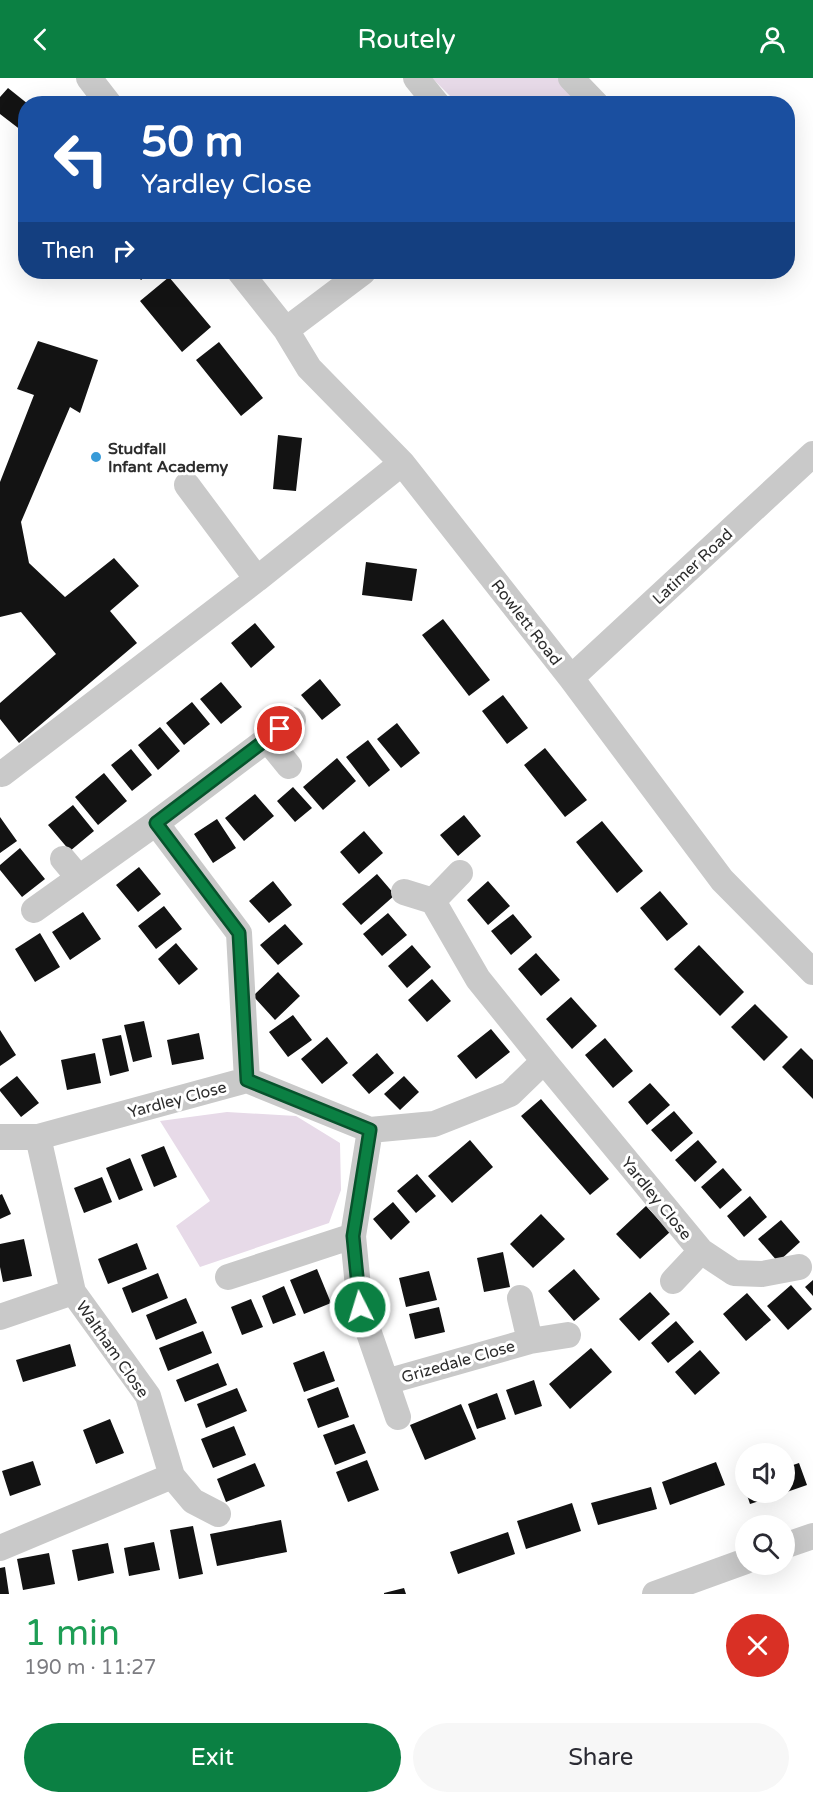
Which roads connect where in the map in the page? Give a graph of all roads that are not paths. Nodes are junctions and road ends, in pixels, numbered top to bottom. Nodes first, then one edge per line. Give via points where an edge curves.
1 (89, 78) edge
2 (416, 78) edge
3 (571, 78) edge
4 (103, 96) edge
5 (431, 96) edge
6 (588, 96) edge
7 (246, 279) edge
8 (354, 279) edge
9 (286, 330) junction
10 (813, 453) edge
11 (402, 463) junction
12 (187, 485) dead end
13 (257, 579) junction
14 (571, 678) junction
15 (293, 720) dead end
16 (267, 739) junction
17 (289, 766) dead end
18 (0, 772) edge
19 (156, 823) junction
20 (460, 873) dead end
21 (404, 891) dead end
22 (434, 901) junction
23 (34, 910) dead end
24 (813, 972) edge
25 (544, 1061) junction
26 (247, 1080) junction
27 (370, 1130) junction
28 (0, 1137) edge
29 (38, 1137) junction
30 (353, 1236) junction
31 (701, 1251) junction
32 (799, 1267) dead end
33 (228, 1277) dead end
34 (673, 1281) dead end
35 (73, 1292) junction
36 (520, 1298) dead end
37 (0, 1317) edge
38 (568, 1335) dead end
39 (530, 1341) junction
40 (386, 1382) junction
41 (398, 1417) dead end
42 (172, 1476) junction
43 (218, 1514) dead end
44 (813, 1536) edge
45 (795, 1542) edge
46 (0, 1548) edge
47 (735, 1565) edge
48 (655, 1594) edge

1 - 4 street
2 - 5 street
3 - 6 street
7 - 9 street, Rowlett Road
8 - 9 street
9 - 11 street, Rowlett Road via 309,368
10 - 14 street, Latimer Road
11 - 13 street
11 - 14 street, Rowlett Road
12 - 13 street
13 - 18 street
14 - 24 street, Rowlett Road via 722,880
15 - 16 street
16 - 17 street
16 - 19 street
19 - 23 street via 71,868
19 - 26 street via 239,933
20 - 22 street
21 - 22 street
22 - 25 street, Yardley Close via 478,979
25 - 27 street, Yardley Close via 510,1094 434,1124
25 - 31 street, Yardley Close
26 - 27 street, Yardley Close
26 - 29 street, Yardley Close
27 - 30 street, Grizedale Close
28 - 29 street, Yardley Close
29 - 35 street, Waltham Close
30 - 33 street
30 - 40 street, Grizedale Close via 360,1307
31 - 32 street, Yardley Close via 734,1273 762,1274
31 - 34 street, Yardley Close
35 - 37 street, Waltham Close
35 - 42 street, Waltham Close via 148,1396
36 - 39 street, Grizedale Close
38 - 39 street, Grizedale Close
39 - 40 street, Grizedale Close
40 - 41 street, Grizedale Close
42 - 43 street, Waltham Close via 193,1501
42 - 46 street
44 - 45 street
47 - 48 street

